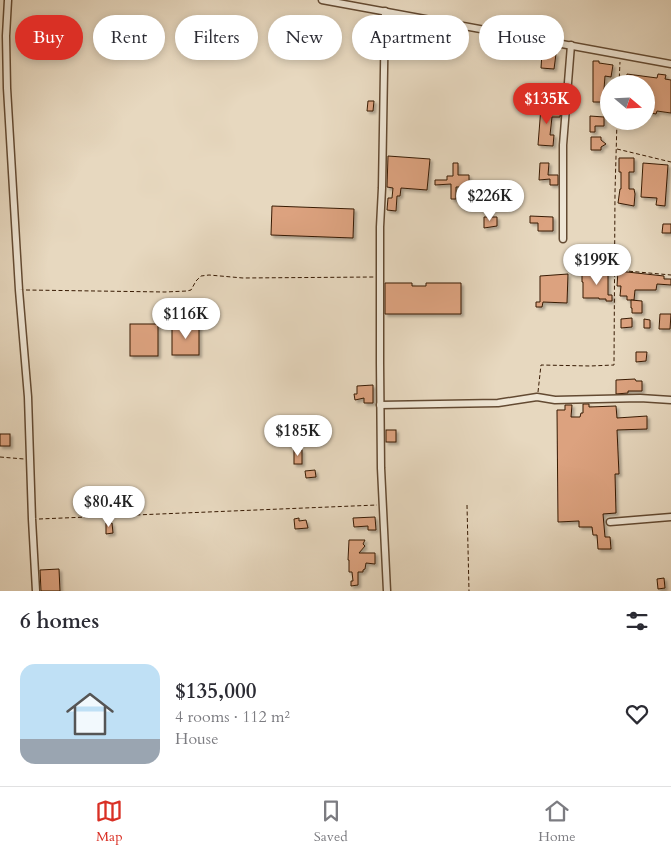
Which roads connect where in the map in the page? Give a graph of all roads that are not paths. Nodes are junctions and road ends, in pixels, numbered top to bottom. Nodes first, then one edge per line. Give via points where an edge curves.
1 (8, 0) edge
2 (322, 0) edge
3 (386, 11) junction
4 (571, 45) junction
5 (671, 64) edge
6 (563, 239) dead end
7 (671, 400) edge
8 (380, 405) junction
9 (671, 517) edge
10 (610, 522) dead end
11 (36, 591) edge
12 (387, 591) edge

1 - 11 street via 7,88 28,397
2 - 3 street
3 - 4 street
3 - 8 street via 380,226
4 - 5 street
4 - 6 street via 563,145
7 - 8 street via 555,400 537,397 498,403
8 - 12 street
9 - 10 street

